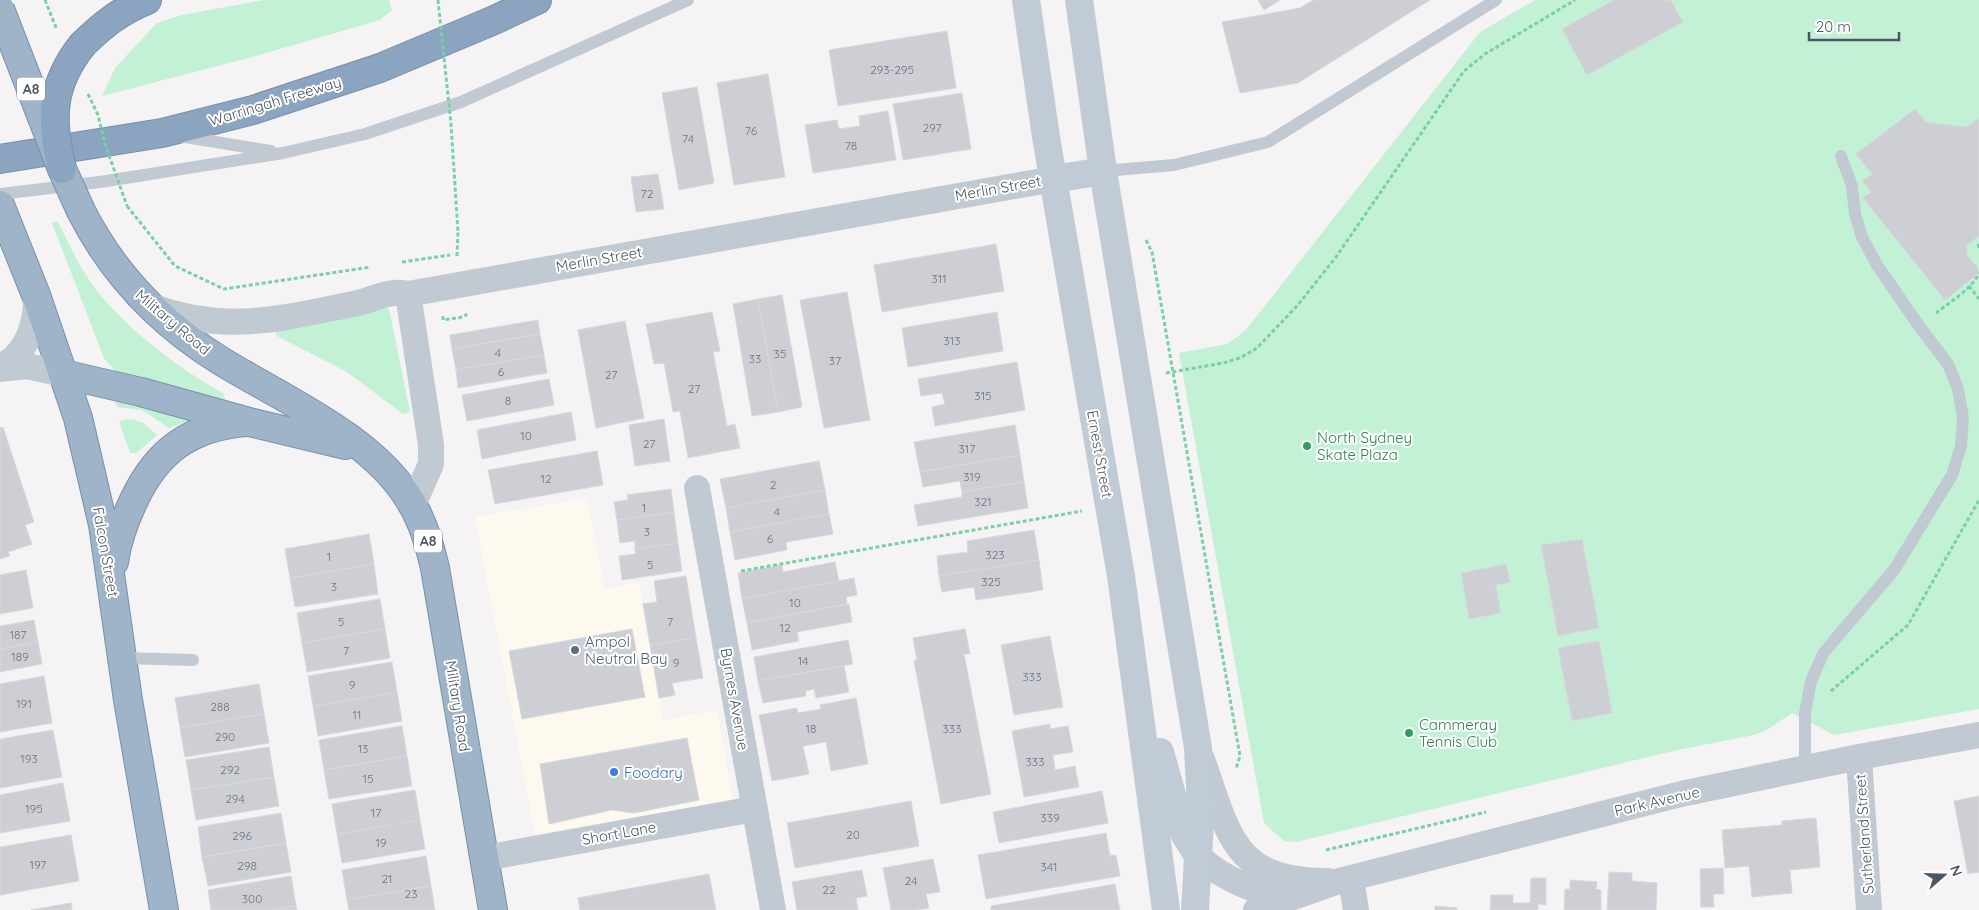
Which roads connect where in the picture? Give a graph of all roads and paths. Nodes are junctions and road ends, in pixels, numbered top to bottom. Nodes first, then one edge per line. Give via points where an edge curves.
1 (147, 0) edge
2 (438, 0) edge
3 (538, 0) edge
4 (688, 0) edge
5 (1026, 0) edge
6 (1079, 0) edge
7 (1496, 0) edge
8 (1575, 0) edge
9 (0, 9) edge
10 (162, 133) junction
11 (283, 152) junction
12 (1841, 156) dead end
13 (0, 159) edge
14 (62, 168) junction
15 (1103, 171) junction
16 (1054, 178) junction
17 (2, 206) edge
18 (127, 206) dead end
19 (458, 232) dead end
20 (1145, 238) dead end
21 (1978, 244) edge
22 (1979, 248) edge
23 (457, 254) dead end
24 (399, 263) dead end
25 (379, 266) dead end
26 (1979, 273) edge
27 (1969, 286) junction
28 (408, 294) junction
29 (36, 295) junction
30 (1979, 299) edge
31 (147, 304) junction
32 (1919, 326) junction
33 (0, 368) edge
34 (1174, 372) junction
35 (1163, 373) dead end
36 (63, 374) junction
37 (249, 422) junction
38 (364, 450) junction
39 (697, 488) dead end
40 (1979, 500) edge
41 (413, 505) junction
42 (1108, 506) junction
43 (713, 576) junction
44 (113, 588) junction
45 (1127, 620) junction
46 (122, 658) junction
47 (193, 660) dead end
48 (1805, 713) junction
49 (1979, 735) edge
50 (1198, 748) junction
51 (1859, 757) junction
52 (1804, 769) junction
53 (1235, 772) dead end
54 (754, 809) junction
55 (1198, 856) junction
56 (485, 858) junction
57 (1345, 880) junction
58 (1310, 892) junction
59 (164, 910) edge
60 (493, 910) edge
61 (773, 910) edge
62 (1166, 910) edge
63 (1195, 910) edge
64 (1256, 910) edge
65 (1356, 910) edge
66 (1869, 910) edge

1 - 14 highway, A8, bridge via 108,20 83,44 59,84 54,130
2 - 19 path, bridge
3 - 10 highway, Warringah Freeway via 380,68 253,110
4 - 11 lane via 461,102 365,134
5 - 16 main road, Ernest Street
6 - 15 main road
7 - 15 lane via 1268,142 1174,165
8 - 34 path via 1485,54 1464,71 1336,257 1297,306 1257,348 1240,358
9 - 14 highway, Military Road / A8, bridge
10 - 11 lane
10 - 13 highway, Warringah Freeway
11 - 17 lane via 100,182
12 - 32 lane via 1852,186 1862,237
14 - 31 highway, Military Road / A8, bridge via 90,229 112,264
15 - 16 main road
15 - 50 main road
16 - 28 street, Merlin Street
16 - 42 main road, Ernest Street
17 - 29 highway, Falcon Street
18 - 25 path via 175,266 224,289
20 - 34 path via 1152,252
21 - 22 path
23 - 24 path
26 - 27 path
27 - 30 path
27 - 32 path
28 - 31 street, Merlin Street via 398,292 365,302 246,322 184,317
28 - 41 street via 431,445 431,464
29 - 33 street via 31,332 10,362
29 - 36 highway, Falcon Street
31 - 38 highway, Military Road / A8 via 221,361
32 - 48 lane via 1948,364 1958,389 1964,418 1961,446 1952,475 1894,570 1823,654 1811,681
33 - 36 street via 27,366
34 - 35 path
34 - 53 path via 1240,756
36 - 37 highway
36 - 44 highway, Falcon Street via 78,418 94,486
37 - 38 highway
37 - 44 highway via 222,426 193,436 159,460 136,495 120,531
38 - 41 highway, Military Road / A8 via 395,480
39 - 43 street, Byrnes Avenue
40 - 48 path via 1908,625
41 - 56 highway, Military Road / A8 via 435,568
42 - 43 path
42 - 45 main road, Ernest Street
43 - 54 street, Byrnes Avenue
44 - 46 highway, Falcon Street
45 - 55 main road via 1179,821
45 - 62 main road, Ernest Street
46 - 47 lane
46 - 59 highway, Falcon Street
48 - 52 lane
49 - 51 street, Park Avenue
50 - 55 main road via 1201,805
50 - 57 street, Park Avenue via 1229,832 1244,854 1264,869 1289,878
51 - 52 street, Park Avenue
51 - 66 street, Sutherland Street
52 - 57 street, Park Avenue via 1681,794
54 - 56 street, Short Lane
54 - 61 street, Byrnes Avenue
55 - 58 street, Park Avenue via 1226,876 1253,888 1282,895
55 - 63 main road
56 - 60 highway, Military Road / A8
57 - 58 street, Park Avenue
57 - 65 street
58 - 64 street, Park Avenue

